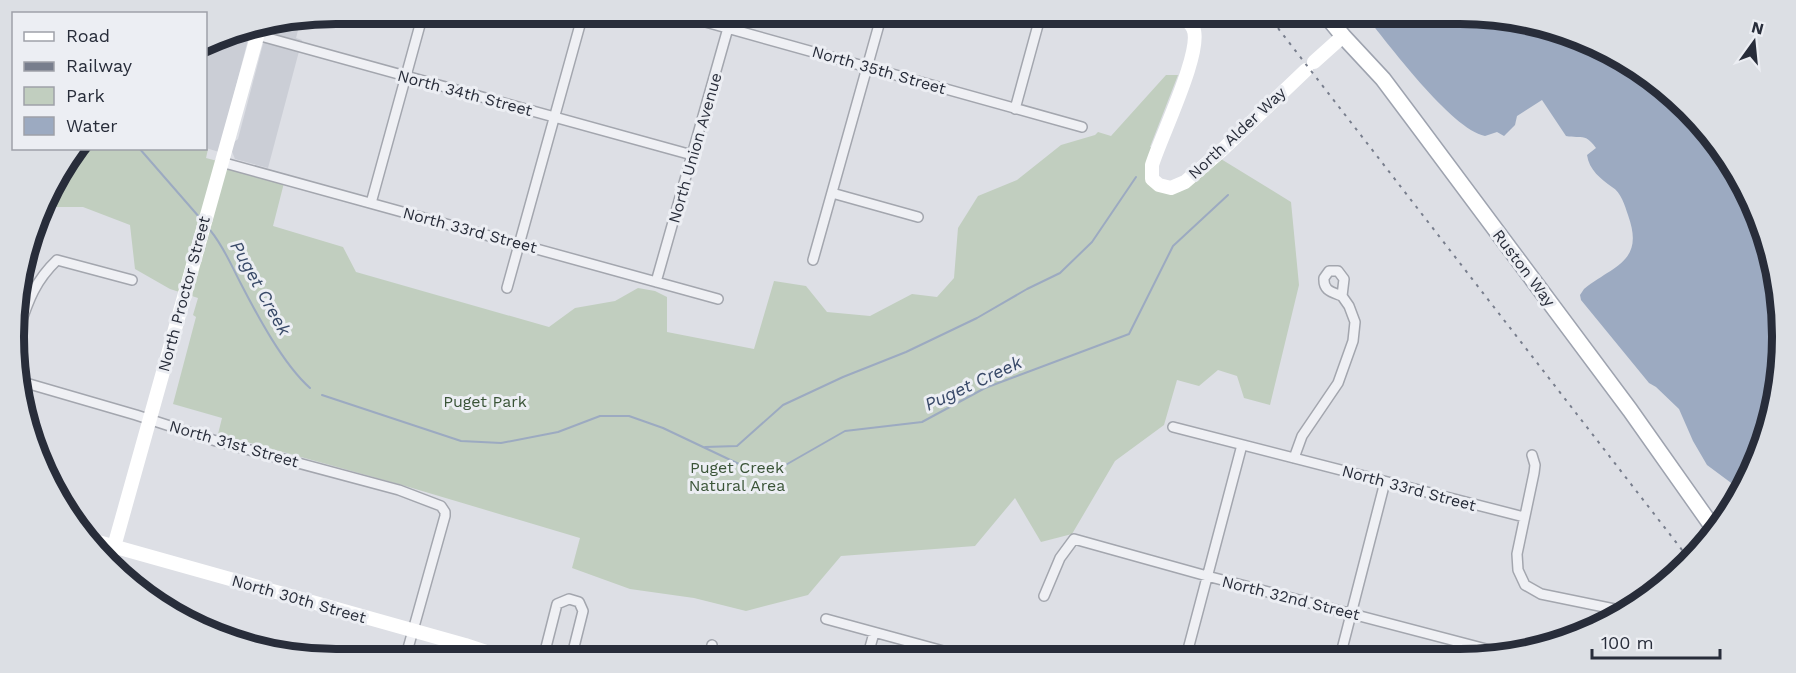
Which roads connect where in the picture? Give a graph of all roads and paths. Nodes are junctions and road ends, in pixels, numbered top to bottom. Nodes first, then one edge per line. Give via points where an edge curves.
1 (420, 24) edge
2 (580, 24) edge
3 (711, 24) edge
4 (729, 24) edge
5 (879, 24) edge
6 (1038, 24) edge
7 (1190, 24) edge
8 (1333, 24) edge
9 (728, 29) junction
10 (264, 33) edge
11 (257, 35) edge
12 (1343, 36) junction
13 (868, 67) junction
14 (406, 76) junction
15 (1015, 109) junction
16 (554, 117) junction
17 (1082, 127) dead end
18 (692, 155) junction
19 (219, 167) junction
20 (832, 193) junction
21 (370, 203) junction
22 (918, 217) dead end
23 (519, 244) junction
24 (813, 260) dead end
25 (132, 280) dead end
26 (656, 282) junction
27 (507, 288) dead end
28 (1342, 296) dead end
29 (718, 299) dead end
30 (26, 309) edge
31 (28, 384) edge
32 (150, 420) junction
33 (1173, 427) dead end
34 (1242, 445) junction
35 (1532, 455) dead end
36 (1294, 458) junction
37 (1385, 482) junction
38 (1524, 518) junction
39 (1710, 523) edge
40 (102, 544) edge
41 (114, 547) junction
42 (112, 553) edge
43 (1207, 576) junction
44 (1044, 596) dead end
45 (1613, 609) edge
46 (1351, 613) junction
47 (826, 619) dead end
48 (413, 631) junction
49 (874, 633) junction
50 (712, 645) dead end
51 (1484, 648) edge
52 (408, 649) edge
53 (473, 649) edge
54 (545, 649) edge
55 (574, 649) edge
56 (711, 649) edge
57 (870, 649) edge
58 (935, 649) edge
59 (1188, 649) edge
60 (1342, 649) edge

1 - 14 street
2 - 16 street
3 - 9 street, North 35th Street
4 - 9 street, North Union Avenue
5 - 13 street
6 - 15 street
7 - 12 street, North Alder Way via 1195,46 1151,170 1154,181 1171,188 1221,151
8 - 12 main road, Ruston Way
9 - 13 street, North 35th Street
9 - 18 street, North Union Avenue
10 - 14 street, North 34th Street
11 - 19 street, North Proctor Street
12 - 39 main road, Ruston Way via 1413,118
13 - 15 street, North 35th Street
13 - 20 street
14 - 16 street, North 34th Street
14 - 21 street
15 - 17 street, North 35th Street
16 - 18 street, North 34th Street
16 - 23 street
18 - 26 street, North Union Avenue
19 - 21 street, North 33rd Street
19 - 32 street, North Proctor Street
20 - 22 street
20 - 24 street
21 - 23 street, North 33rd Street
23 - 26 street, North 33rd Street
23 - 27 street
25 - 30 street via 57,260 33,288
26 - 29 street, North 33rd Street
28 - 36 street via 1355,322 1350,351 1338,383 1302,436
31 - 32 street, North 31st Street
32 - 41 street, North Proctor Street
32 - 48 street, North 31st Street via 436,503 445,512
33 - 34 street, North 33rd Street
34 - 36 street, North 33rd Street
34 - 43 street
35 - 38 street via 1534,473
36 - 37 street, North 33rd Street
37 - 38 street, North 33rd Street
37 - 46 street
38 - 45 street via 1516,563 1525,585 1541,594
40 - 41 street, North 30th Street
41 - 42 street, North Proctor Street
41 - 48 street, North 30th Street
43 - 44 street, North 32nd Street via 1074,539 1058,562
43 - 46 street, North 32nd Street
43 - 59 street
46 - 51 street, North 32nd Street
46 - 60 street
47 - 49 street
48 - 52 street
48 - 53 street, North 30th Street
49 - 57 street
49 - 58 street
50 - 56 street
54 - 55 street via 555,607 569,599 579,602 583,611

